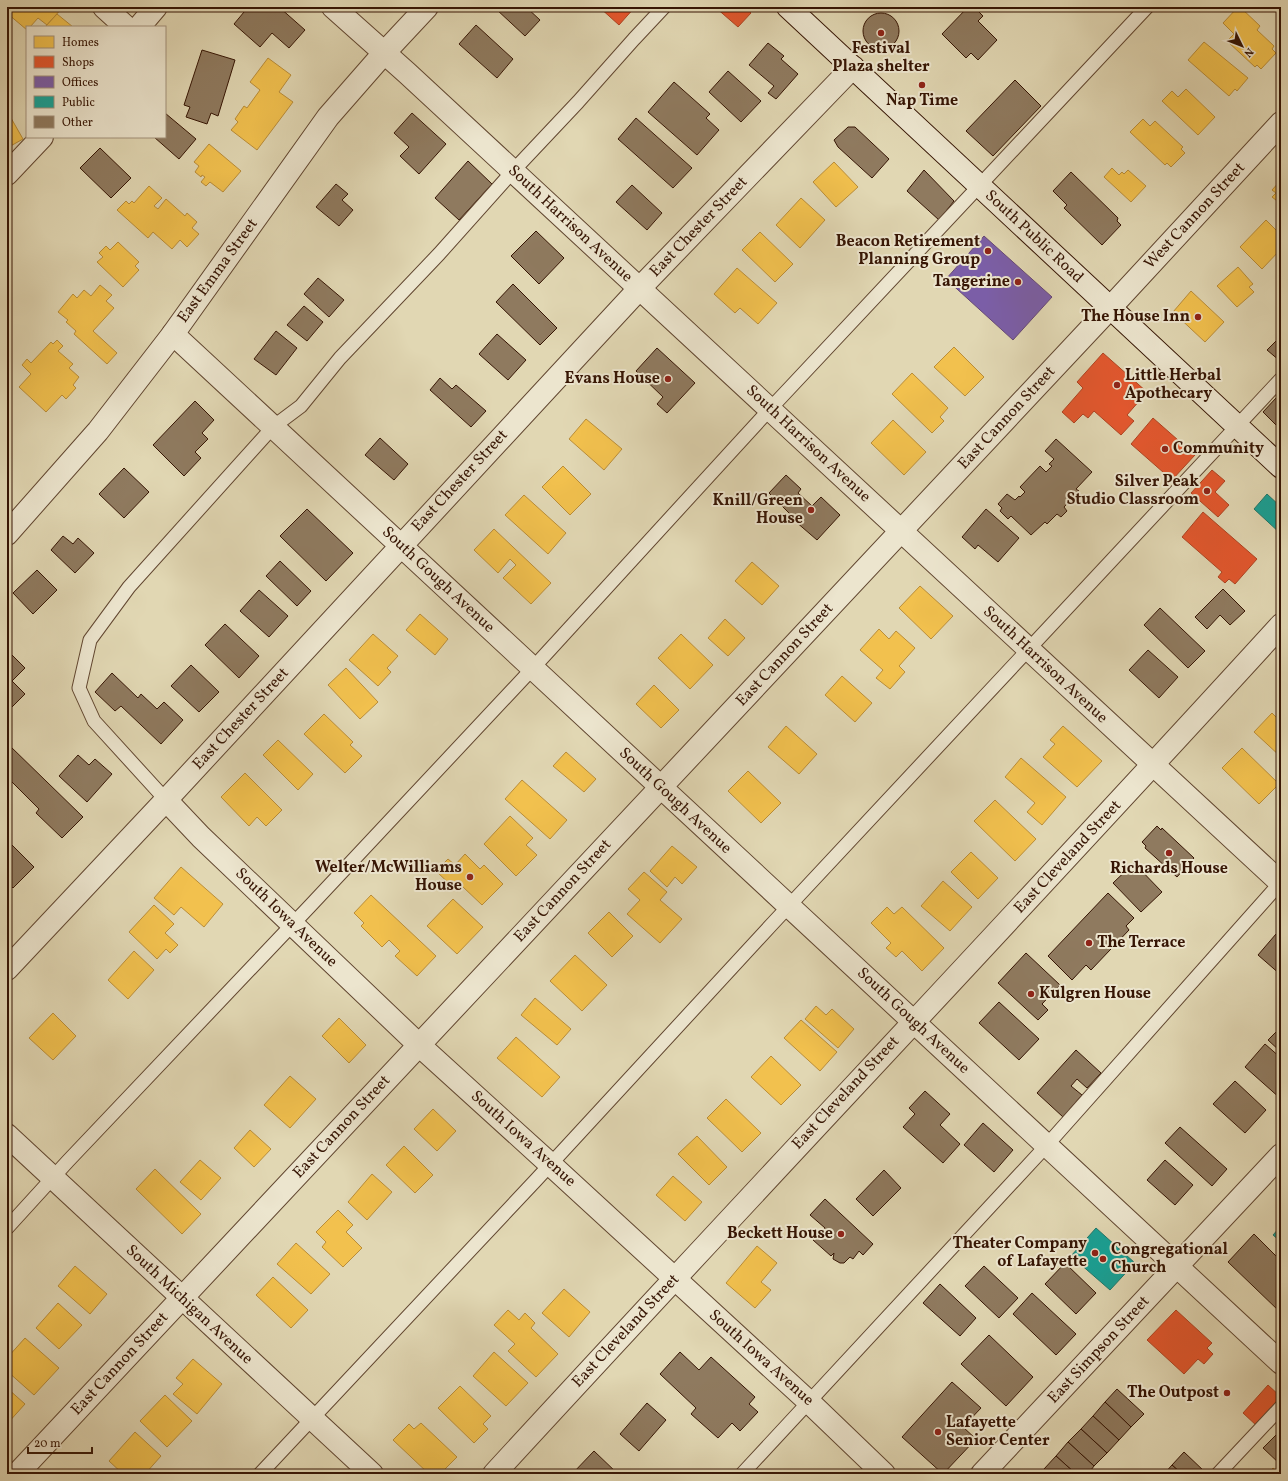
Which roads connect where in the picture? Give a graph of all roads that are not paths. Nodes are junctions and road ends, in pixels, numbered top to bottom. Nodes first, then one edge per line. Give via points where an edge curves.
1 (104, 7) edge
2 (156, 7) edge
3 (333, 7) edge
4 (427, 7) edge
5 (664, 7) edge
6 (788, 7) edge
7 (1147, 7) edge
8 (125, 26) edge
9 (140, 26) edge
10 (384, 53) junction
11 (853, 67) junction
12 (1281, 123) edge
13 (41, 138) edge
14 (512, 171) junction
15 (7, 174) edge
16 (980, 186) junction
17 (639, 289) junction
18 (1110, 308) junction
19 (173, 334) junction
20 (1281, 379) edge
21 (770, 409) junction
22 (1237, 426) junction
23 (273, 427) junction
24 (1281, 467) edge
25 (902, 530) junction
26 (7, 534) edge
27 (400, 545) junction
28 (1281, 625) edge
29 (1028, 649) junction
30 (532, 668) junction
31 (1153, 766) junction
32 (661, 788) junction
33 (166, 800) junction
34 (1281, 883) edge
35 (789, 906) junction
36 (292, 924) junction
37 (7, 969) edge
38 (913, 1022) junction
39 (419, 1045) junction
40 (7, 1135) edge
41 (1047, 1146) junction
42 (1281, 1155) edge
43 (550, 1164) junction
44 (52, 1178) junction
45 (7, 1228) edge
46 (1177, 1267) junction
47 (674, 1278) junction
48 (182, 1299) junction
49 (1281, 1363) edge
50 (808, 1401) junction
51 (1281, 1407) edge
52 (312, 1419) junction
53 (17, 1474) edge
54 (260, 1474) edge
55 (372, 1474) edge
56 (494, 1474) edge
57 (742, 1474) edge
58 (884, 1474) edge
59 (982, 1474) edge
60 (1218, 1474) edge

1 - 8 street
2 - 9 street
3 - 10 street, South Harrison Avenue
4 - 10 street, East Emma Street
5 - 14 lane
6 - 11 street, South Public Road
7 - 16 lane
10 - 14 street, South Harrison Avenue
10 - 19 street, East Emma Street via 328,117
11 - 16 street, South Public Road
11 - 17 street, East Chester Street
12 - 18 street, West Cannon Street
13 - 15 street
14 - 17 street, South Harrison Avenue
14 - 23 lane via 439,254 340,358 301,406
16 - 18 street, South Public Road
16 - 21 lane
17 - 21 street, South Harrison Avenue
17 - 27 street, East Chester Street
18 - 22 street, South Public Road
18 - 25 street, East Cannon Street
19 - 23 street, South Gough Avenue
19 - 26 street, East Emma Street via 98,431
20 - 22 lane
21 - 25 street, South Harrison Avenue
21 - 30 lane
22 - 24 street, South Public Road
22 - 29 lane
23 - 27 street, South Gough Avenue
23 - 33 lane via 129,587 90,640 79,688 94,721
25 - 29 street, South Harrison Avenue
25 - 32 street, East Cannon Street
27 - 30 street, South Gough Avenue
27 - 33 street, East Chester Street
28 - 31 street, East Cleveland Street
29 - 31 street, South Harrison Avenue
29 - 35 lane
30 - 32 street, South Gough Avenue
30 - 36 lane
31 - 34 street, South Harrison Avenue
31 - 38 street, East Cleveland Street
32 - 35 street, South Gough Avenue
32 - 39 street, East Cannon Street
33 - 36 street, South Iowa Avenue
33 - 37 street, East Chester Street
34 - 41 lane
35 - 38 street, South Gough Avenue
35 - 43 lane
36 - 39 street, South Iowa Avenue
36 - 44 lane
38 - 41 street, South Gough Avenue
38 - 47 street, East Cleveland Street
39 - 43 street, South Iowa Avenue
39 - 48 street, East Cannon Street
40 - 44 street, South Michigan Avenue
41 - 46 street, South Gough Avenue
41 - 50 lane
42 - 46 street, East Simpson Street
43 - 47 street, South Iowa Avenue
43 - 52 lane
44 - 45 lane
44 - 48 street, South Michigan Avenue
46 - 49 street, South Gough Avenue
46 - 59 street, East Simpson Street
47 - 50 street, South Iowa Avenue
47 - 56 street, East Cleveland Street
48 - 52 street, South Michigan Avenue
48 - 53 street, East Cannon Street
50 - 57 lane
50 - 58 street, South Iowa Avenue
51 - 60 lane
52 - 54 lane
52 - 55 street, South Michigan Avenue

